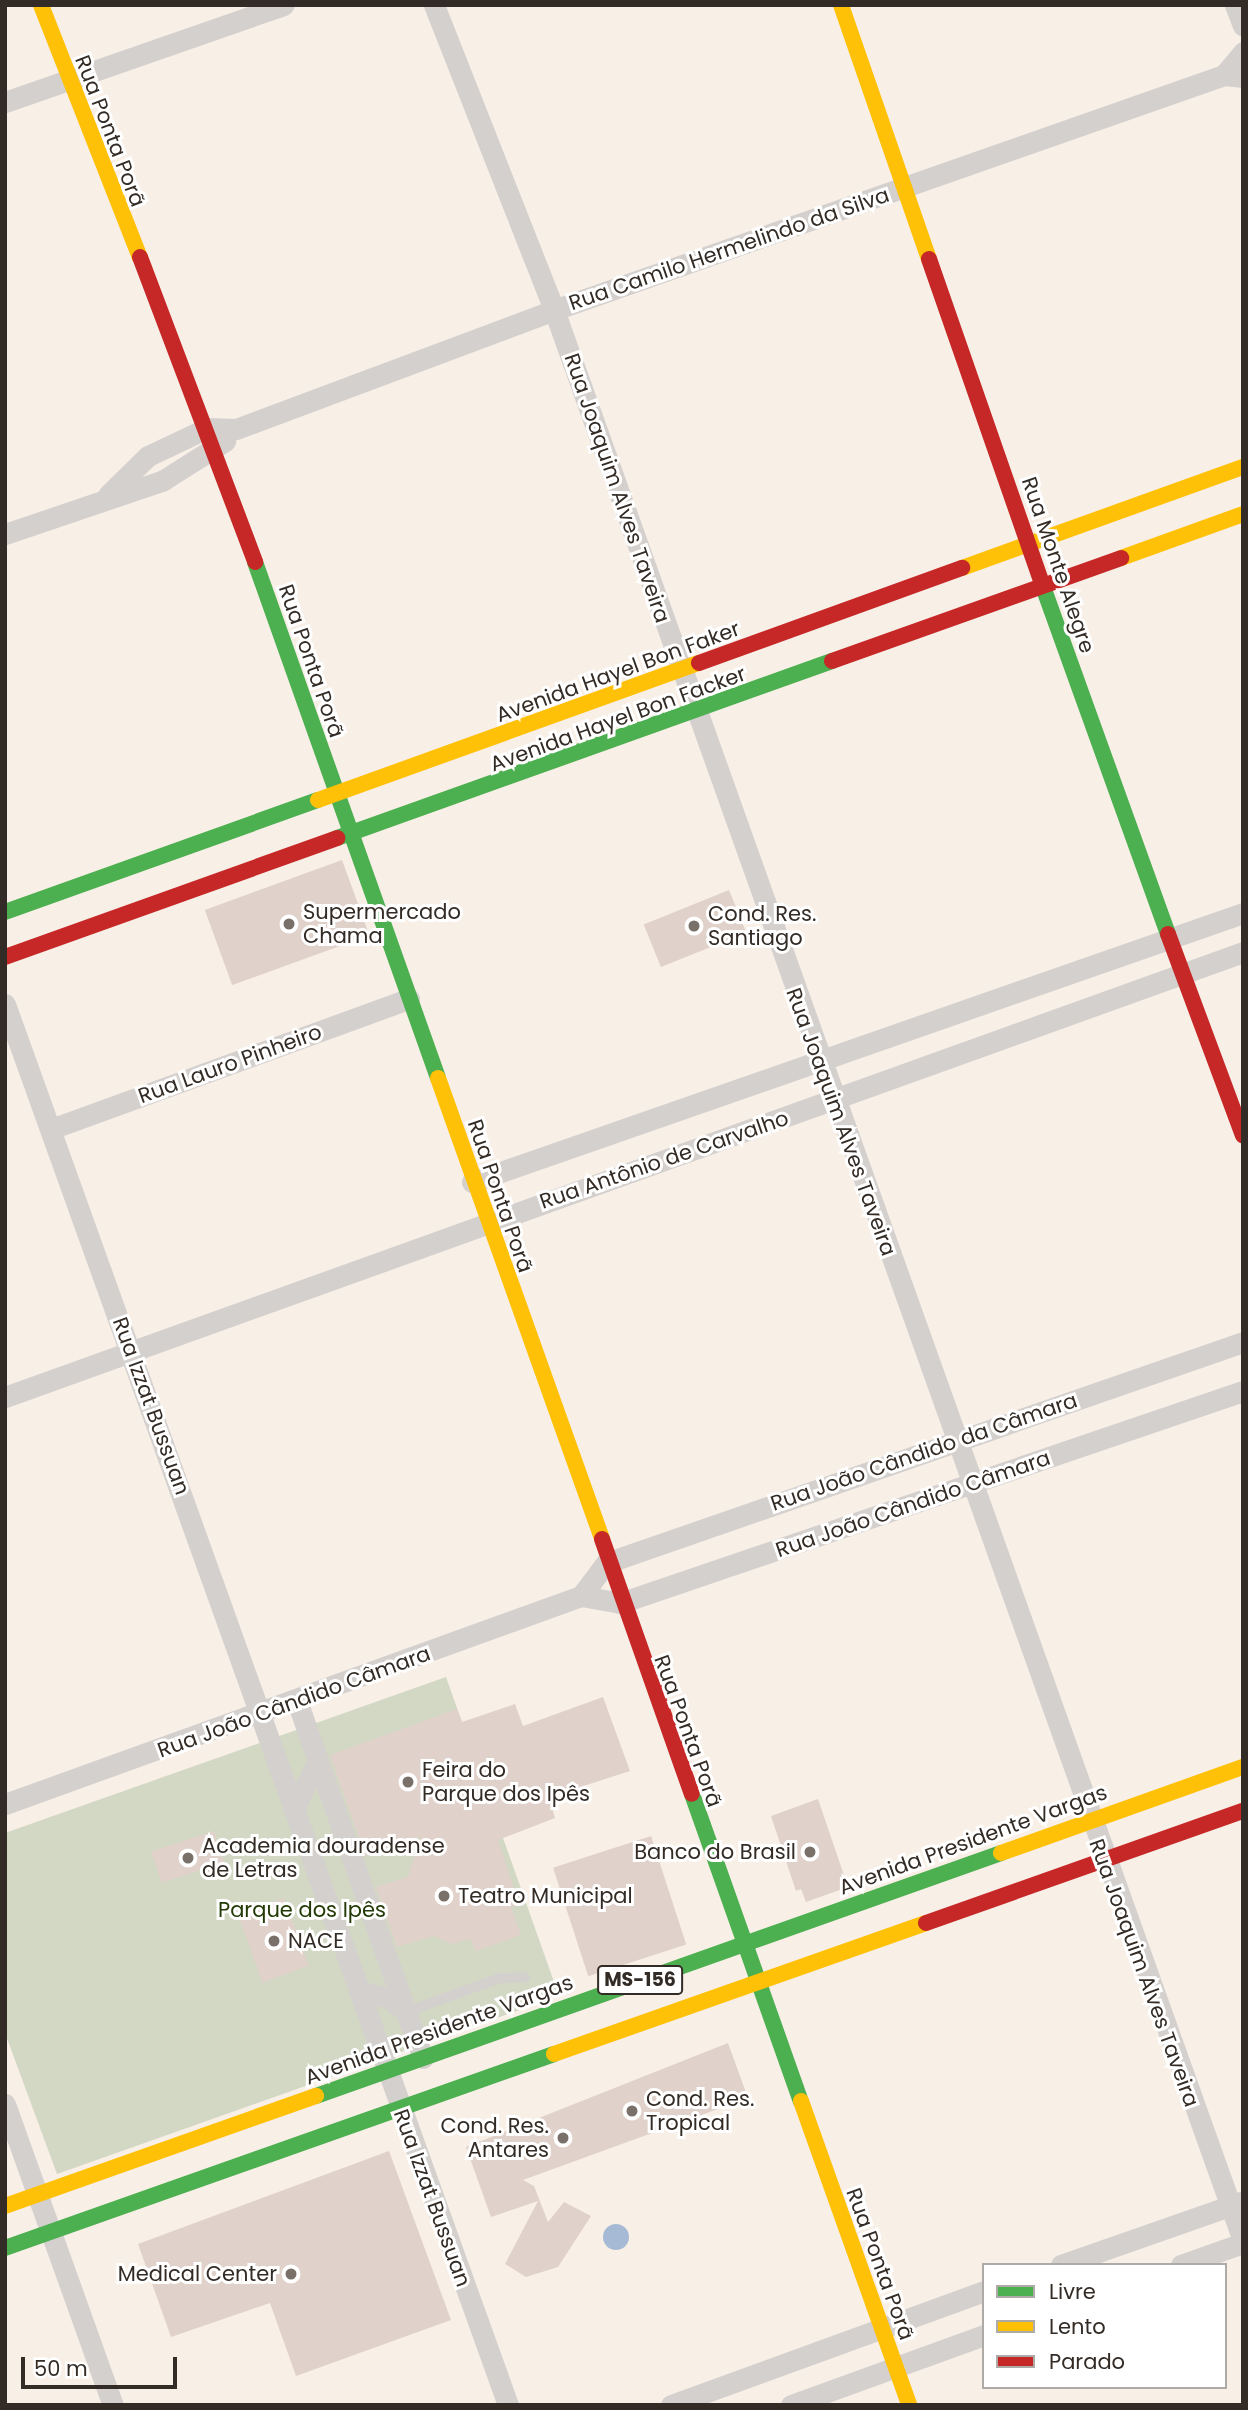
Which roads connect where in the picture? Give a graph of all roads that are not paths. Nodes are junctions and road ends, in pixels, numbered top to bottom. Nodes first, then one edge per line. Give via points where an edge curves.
1 (41, 5) edge
2 (284, 5) edge
3 (434, 5) edge
4 (841, 5) edge
5 (1235, 5) edge
6 (1243, 26) edge
7 (1243, 52) edge
8 (1233, 76) edge
9 (68, 80) junction
10 (5, 102) edge
11 (905, 187) junction
12 (554, 310) junction
13 (207, 428) junction
14 (236, 429) junction
15 (216, 452) junction
16 (1243, 467) edge
17 (108, 495) junction
18 (1243, 514) edge
19 (5, 534) edge
20 (1027, 541) junction
21 (1043, 584) junction
22 (682, 673) junction
23 (697, 713) junction
24 (335, 793) junction
25 (351, 836) junction
26 (5, 912) edge
27 (1243, 913) edge
28 (1169, 939) junction
29 (1243, 952) edge
30 (5, 957) edge
31 (1182, 974) junction
32 (409, 999) junction
33 (5, 1004) edge
34 (821, 1065) junction
35 (833, 1101) junction
36 (51, 1129) junction
37 (1243, 1136) edge
38 (472, 1182) junction
39 (486, 1223) junction
40 (1243, 1342) edge
41 (131, 1350) junction
42 (1243, 1391) edge
43 (5, 1397) edge
44 (956, 1440) junction
45 (972, 1484) junction
46 (606, 1563) junction
47 (581, 1596) junction
48 (620, 1603) junction
49 (297, 1702) junction
50 (262, 1714) junction
51 (317, 1762) junction
52 (1243, 1767) edge
53 (5, 1804) edge
54 (294, 1809) junction
55 (1243, 1811) edge
56 (1088, 1820) junction
57 (1104, 1863) junction
58 (742, 1945) junction
59 (525, 1978) dead end
60 (757, 1986) junction
61 (359, 1991) junction
62 (406, 2012) junction
63 (423, 2058) junction
64 (386, 2071) junction
65 (5, 2105) edge
66 (399, 2108) junction
67 (38, 2195) junction
68 (1236, 2204) edge
69 (5, 2206) edge
70 (51, 2232) junction
71 (1243, 2242) edge
72 (5, 2248) edge
73 (1067, 2263) edge
74 (1186, 2263) edge
75 (982, 2292) edge
76 (880, 2328) junction
77 (982, 2336) edge
78 (895, 2366) junction
79 (113, 2405) edge
80 (508, 2405) edge
81 (671, 2405) edge
82 (792, 2405) edge
83 (909, 2405) edge

1 - 9 street, Rua Ponta Porã
2 - 9 street
3 - 12 street, Rua Joaquim Alves Taveira
4 - 11 street, Rua Monte Alegre
5 - 6 street
7 - 8 street, Rua Camilo Hermelindo da Silva
8 - 11 street, Rua Camilo Hermelindo da Silva
9 - 10 street
9 - 13 street, Rua Ponta Porã
11 - 12 street, Rua Camilo Hermelindo da Silva
11 - 20 street, Rua Monte Alegre
12 - 14 street, Rua Camilo Hermelindo da Silva
12 - 22 street, Rua Joaquim Alves Taveira
13 - 14 street, Rua Camilo Hermelindo da Silva
13 - 15 street, Rua Ponta Porã
13 - 17 street, Rua Camilo Hermelindo da Silva via 148,456
14 - 15 street, Rua Camilo Hermelindo da Silva
15 - 17 street, Rua Camilo Hermelindo da Silva via 162,481
15 - 24 street, Rua Ponta Porã
16 - 20 street, Avenida Hayel Bon Faker
17 - 19 street
18 - 21 street, Avenida Hayel Bon Facker
20 - 21 street, Rua Monte Alegre
20 - 22 street, Avenida Hayel Bon Faker
21 - 23 street, Avenida Hayel Bon Facker
21 - 28 street, Rua Monte Alegre
22 - 23 street, Rua Joaquim Alves Taveira
22 - 24 street, Avenida Hayel Bon Faker
23 - 25 street, Avenida Hayel Bon Facker
23 - 34 street, Rua Joaquim Alves Taveira
24 - 25 street, Rua Ponta Porã
24 - 26 street, Avenida Hayel Bon Faker
25 - 30 street, Avenida Hayel Bon Facker
25 - 32 street, Rua Ponta Porã
27 - 28 street, Rua Antônio de Carvalho
28 - 31 street, Rua Monte Alegre
28 - 34 street, Rua Antônio de Carvalho
29 - 31 street, Rua Antônio de Carvalho
31 - 35 street, Rua Antônio de Carvalho
31 - 37 street, Rua Monte Alegre
32 - 36 street, Rua Lauro Pinheiro
32 - 38 street, Rua Ponta Porã
33 - 36 street, Rua Izzat Bussuan
34 - 35 street, Rua Joaquim Alves Taveira
34 - 38 street, Rua Antônio de Carvalho
35 - 39 street, Rua Antônio de Carvalho
35 - 44 street, Rua Joaquim Alves Taveira
36 - 41 street, Rua Izzat Bussuan
38 - 39 street, Rua Ponta Porã
39 - 41 street, Rua Antônio de Carvalho
39 - 46 street, Rua Ponta Porã
40 - 44 street, Rua João Cândido da Câmara
41 - 43 street, Rua Antônio de Carvalho
41 - 50 street, Rua Izzat Bussuan
42 - 45 street, Rua João Cândido Câmara
44 - 45 street, Rua Joaquim Alves Taveira
44 - 46 street, Rua João Cândido da Câmara
45 - 48 street, Rua João Cândido Câmara
45 - 56 street, Rua Joaquim Alves Taveira
46 - 47 street
46 - 48 street, Rua Ponta Porã
47 - 48 street, Rua João Cândido Câmara
47 - 49 street, Rua João Cândido Câmara
48 - 58 street, Rua Ponta Porã
49 - 50 street, Rua João Cândido Câmara
49 - 51 street
50 - 53 street, Rua João Cândido Câmara
50 - 54 street, Rua Izzat Bussuan
51 - 54 street
51 - 62 street
52 - 56 street, Avenida Presidente Vargas / MS-156
54 - 61 street, Rua Izzat Bussuan
55 - 57 street
56 - 57 street, Rua Joaquim Alves Taveira
56 - 58 street, Avenida Presidente Vargas / MS-156
57 - 60 street
57 - 68 street, Rua Joaquim Alves Taveira
58 - 60 street, Rua Ponta Porã
58 - 63 street, Avenida Presidente Vargas / MS-156
59 - 62 lane via 500,1978
60 - 66 street
60 - 76 street, Rua Ponta Porã
61 - 62 street via 389,1998
61 - 64 street, Rua Izzat Bussuan
62 - 63 street
63 - 64 street, Avenida Presidente Vargas / MS-156
64 - 66 street, Rua Izzat Bussuan
64 - 67 street, Avenida Presidente Vargas / MS-156
65 - 67 street
66 - 70 street
66 - 80 street, Rua Izzat Bussuan
67 - 69 street, Avenida Presidente Vargas / MS-156
67 - 70 street
68 - 71 street, Rua Joaquim Alves Taveira
68 - 73 street
70 - 72 street
70 - 79 street
71 - 74 street
75 - 76 street
76 - 78 street, Rua Ponta Porã
76 - 81 street
77 - 78 street
78 - 82 street
78 - 83 street, Rua Ponta Porã

